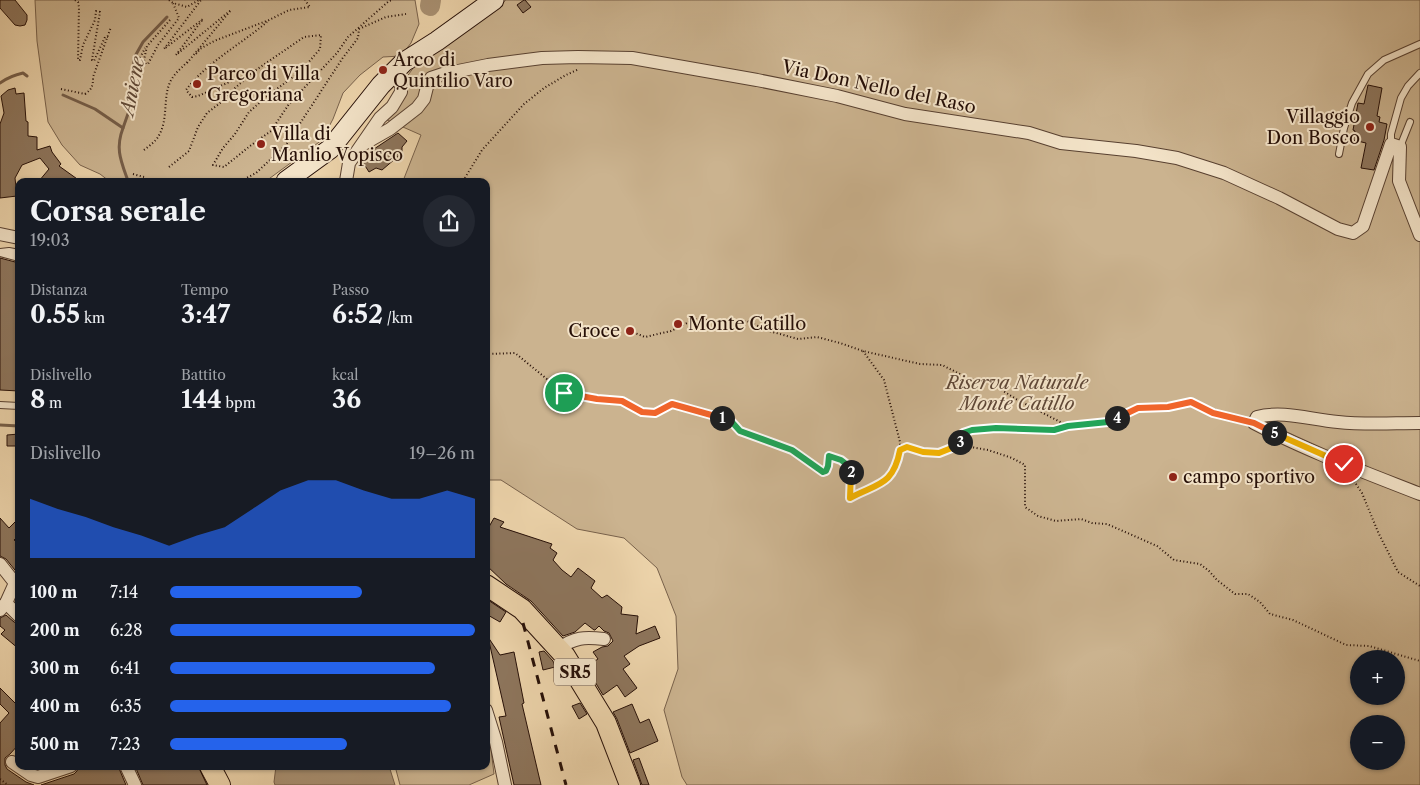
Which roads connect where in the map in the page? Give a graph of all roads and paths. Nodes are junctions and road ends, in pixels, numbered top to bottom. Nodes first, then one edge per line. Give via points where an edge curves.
1 (75, 0) edge
2 (169, 0) edge
3 (200, 0) edge
4 (305, 0) edge
5 (392, 0) edge
6 (494, 0) edge
7 (173, 4) junction
8 (406, 14) dead end
9 (170, 20) dead end
10 (269, 20) junction
11 (111, 27) dead end
12 (358, 29) junction
13 (108, 37) junction
14 (1420, 44) edge
15 (147, 46) junction
16 (187, 63) junction
17 (580, 68) dead end
18 (256, 70) junction
19 (396, 70) junction
20 (1420, 73) edge
21 (61, 89) dead end
22 (139, 89) dead end
23 (1410, 122) dead end
24 (362, 144) junction
25 (1395, 145) junction
26 (144, 150) dead end
27 (1339, 154) dead end
28 (169, 167) dead end
29 (133, 174) dead end
30 (144, 177) dead end
31 (247, 178) edge
32 (290, 178) edge
33 (347, 178) edge
34 (465, 178) edge
35 (0, 234) edge
36 (1420, 235) edge
37 (15, 237) edge
38 (0, 252) edge
39 (15, 252) edge
40 (15, 257) edge
41 (630, 331) dead end
42 (863, 351) junction
43 (490, 354) edge
44 (0, 405) edge
45 (15, 406) edge
46 (1254, 423) junction
47 (1420, 423) edge
48 (1068, 426) junction
49 (959, 445) junction
50 (900, 450) junction
51 (1344, 464) junction
52 (1420, 494) edge
53 (0, 564) edge
54 (1420, 586) edge
55 (490, 587) edge
56 (3, 606) edge
57 (15, 614) edge
58 (604, 639) dead end
59 (558, 649) junction
60 (1420, 661) edge
61 (490, 722) edge
62 (12, 762) dead end
63 (15, 764) edge
64 (23, 770) edge
65 (60, 770) edge
66 (128, 770) edge
67 (212, 770) edge
68 (0, 779) edge
69 (8, 785) edge
70 (135, 785) edge
71 (220, 785) edge
72 (505, 785) edge
73 (630, 785) edge

1 - 13 path via 79,7 78,60 96,11 100,12 92,60
2 - 7 path
3 - 7 path via 187,7
3 - 16 path via 164,49 203,19 176,55 231,10
4 - 10 path via 310,7 289,10
5 - 12 path
6 - 19 main road
7 - 15 path via 179,18 148,64 144,60
8 - 12 path via 386,17
9 - 15 path
10 - 16 path via 214,41
10 - 18 path via 217,59 186,90 192,97 198,96
11 - 13 path
12 - 18 path via 290,104 272,131 224,167 213,166 249,112 301,71 320,50 321,35 304,37
12 - 31 path via 358,38 286,144
13 - 21 path via 91,90 85,94
14 - 27 lane via 1384,60 1368,74 1352,103
15 - 22 path via 139,60
16 - 26 path via 173,77 167,92 166,116 160,135
17 - 34 path via 544,88 524,104 482,150
18 - 28 path via 207,113 189,151
19 - 24 street via 401,92
19 - 32 main road via 330,149
20 - 25 lane via 1401,98 1391,134
23 - 25 lane
24 - 25 street, Via Don Nello del Raso via 390,129 417,108 424,100 431,78 443,74 542,58 632,58 766,81 906,114 1029,134 1061,143 1177,158 1224,173 1338,229 1353,233 1363,226
24 - 33 street via 350,164
25 - 36 street via 1399,181
29 - 30 path
35 - 37 street
38 - 39 lane
38 - 40 lane
41 - 42 path via 646,337 671,331 695,319 747,321 798,339 817,337
42 - 48 path via 920,364 942,365 968,378 992,384
42 - 50 path via 884,380
43 - 50 path via 515,353 564,393 622,401 642,412 655,413 672,404 731,421 740,431 792,450 823,472 828,466 829,456 841,460 850,467 850,498 885,482 897,465
44 - 45 lane
46 - 47 street via 1257,417 1268,414 1338,422
46 - 48 path via 1213,413 1191,402 1138,408 1108,422
46 - 51 street
48 - 49 path via 1054,430 972,430 963,433
49 - 50 path via 939,453 907,447
49 - 60 path via 988,450 1025,465 1025,507 1038,516 1056,521 1081,519 1107,524 1157,546 1174,560 1200,564 1235,594 1248,594 1270,614 1293,620 1346,645 1369,646
51 - 52 street
51 - 54 path via 1362,493 1398,572
53 - 56 street via 15,583
55 - 59 main road, SR5 via 522,609
56 - 57 street
58 - 59 street via 577,638
59 - 73 main road, SR5 via 606,723
61 - 72 street
62 - 63 street
64 - 65 street via 31,776 42,777
66 - 70 street
67 - 71 main road
68 - 69 path

